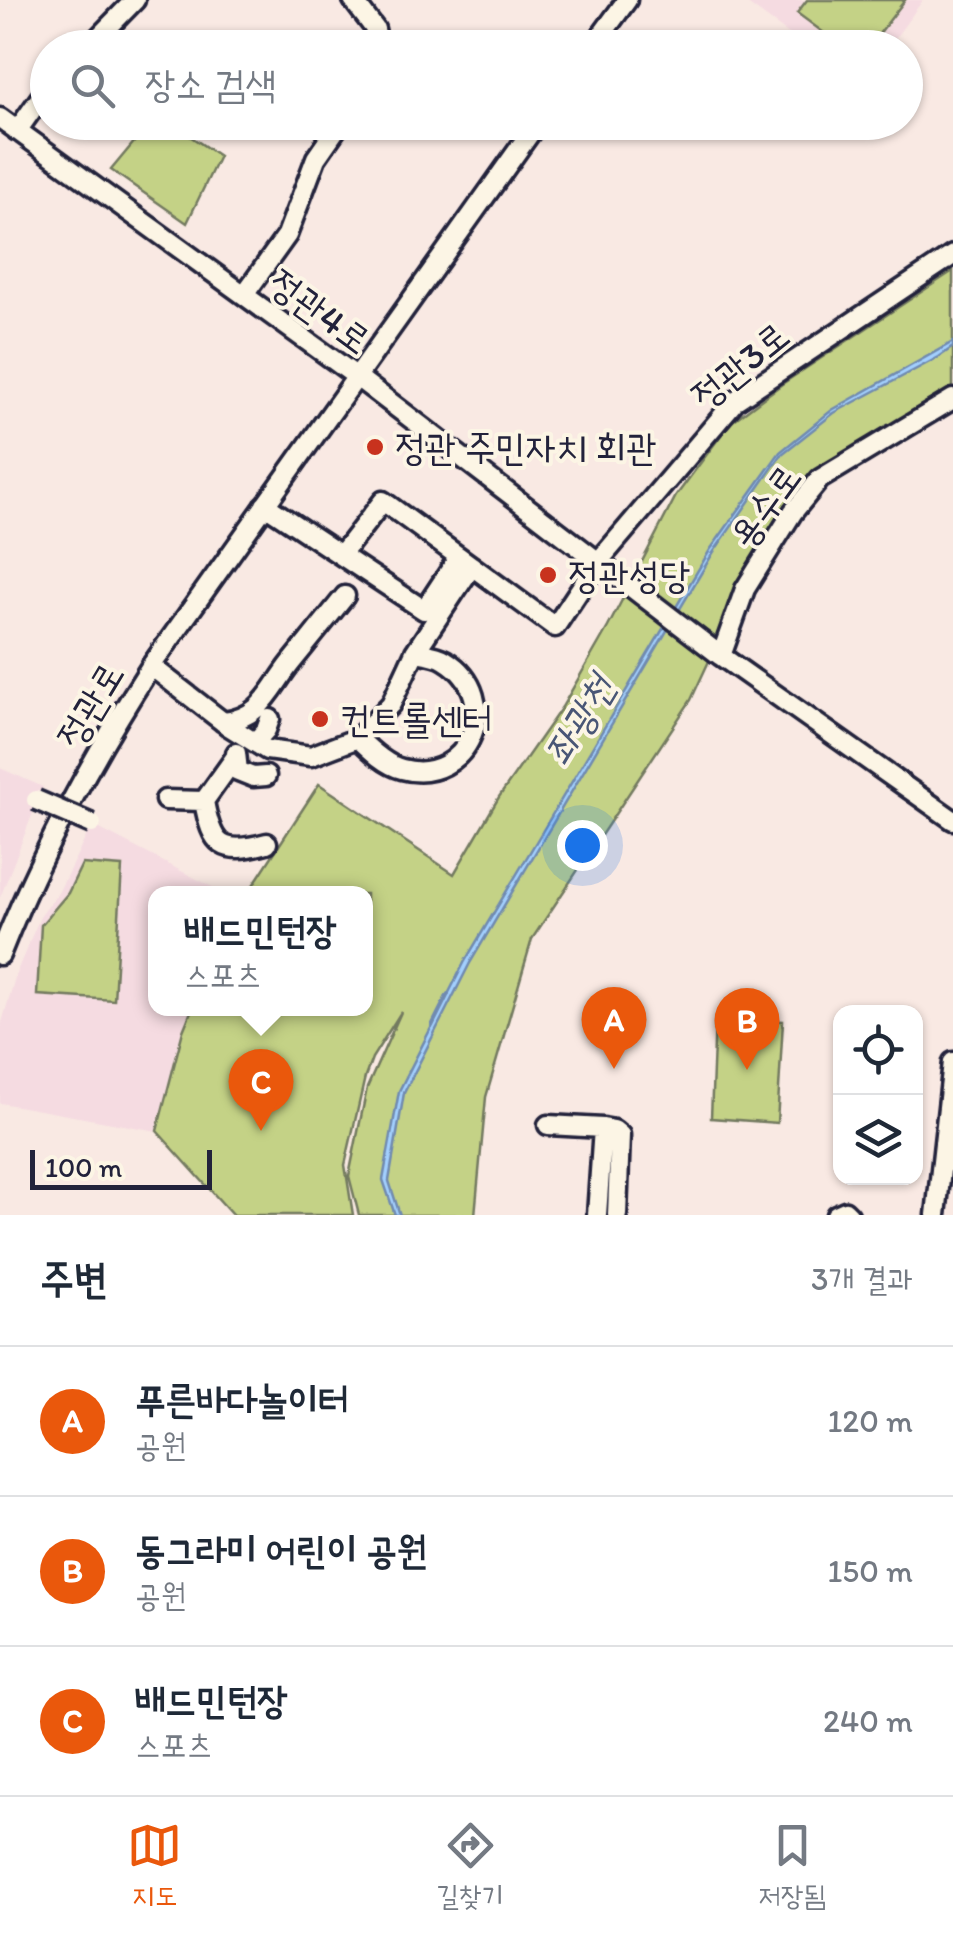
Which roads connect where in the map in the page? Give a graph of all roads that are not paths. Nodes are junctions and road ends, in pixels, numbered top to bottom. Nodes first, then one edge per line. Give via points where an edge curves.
1 (134, 0) edge
2 (353, 0) edge
3 (627, 0) edge
4 (105, 30) edge
5 (375, 30) edge
6 (605, 30) edge
7 (30, 113) edge
8 (0, 118) edge
9 (17, 131) junction
10 (328, 140) edge
11 (525, 140) edge
12 (953, 254) edge
13 (244, 295) junction
14 (357, 377) junction
15 (953, 398) edge
16 (266, 505) junction
17 (341, 555) junction
18 (466, 562) junction
19 (598, 562) junction
20 (345, 596) dead end
21 (714, 651) junction
22 (415, 652) junction
23 (151, 666) junction
24 (270, 719) dead end
25 (223, 722) junction
26 (248, 738) junction
27 (358, 738) junction
28 (234, 760) junction
29 (266, 776) dead end
30 (36, 800) dead end
31 (165, 800) dead end
32 (204, 801) junction
33 (953, 820) edge
34 (92, 824) dead end
35 (268, 843) dead end
36 (0, 955) edge
37 (953, 1062) edge
38 (950, 1121) edge
39 (548, 1125) dead end
40 (602, 1128) junction
41 (597, 1215) edge
42 (616, 1215) edge
43 (836, 1215) edge
44 (849, 1215) edge
45 (936, 1215) edge

1 - 4 street
2 - 5 street
3 - 6 street
7 - 9 street
8 - 9 street, 정관4로
9 - 13 street, 정관4로
10 - 13 street via 287,235
11 - 14 street, 정관로
12 - 19 street, 정관3로 via 736,400
13 - 14 street, 정관4로
14 - 16 street, 정관로
14 - 19 street, 정관4로
15 - 21 street, 용수로 via 820,480 745,589
16 - 17 street
16 - 23 street, 정관로
17 - 18 street via 424,610
17 - 18 street via 383,502
18 - 19 street via 555,627
18 - 22 street
19 - 21 street, 정관4로
20 - 25 street via 274,693
21 - 33 street
22 - 27 street via 391,704
22 - 27 street via 444,658 474,695 478,719 469,742 452,762 420,772 398,768
23 - 25 street
23 - 36 street, 정관로 via 61,820
24 - 26 street via 266,730
25 - 26 street
26 - 27 street via 267,750 310,756
26 - 28 street
28 - 29 street via 238,770
28 - 32 street
30 - 34 street, bridge
31 - 32 street
32 - 35 street via 210,832 223,847 238,851
37 - 38 street
38 - 45 street
39 - 40 street
40 - 41 street
40 - 42 street via 620,1135
43 - 44 street

